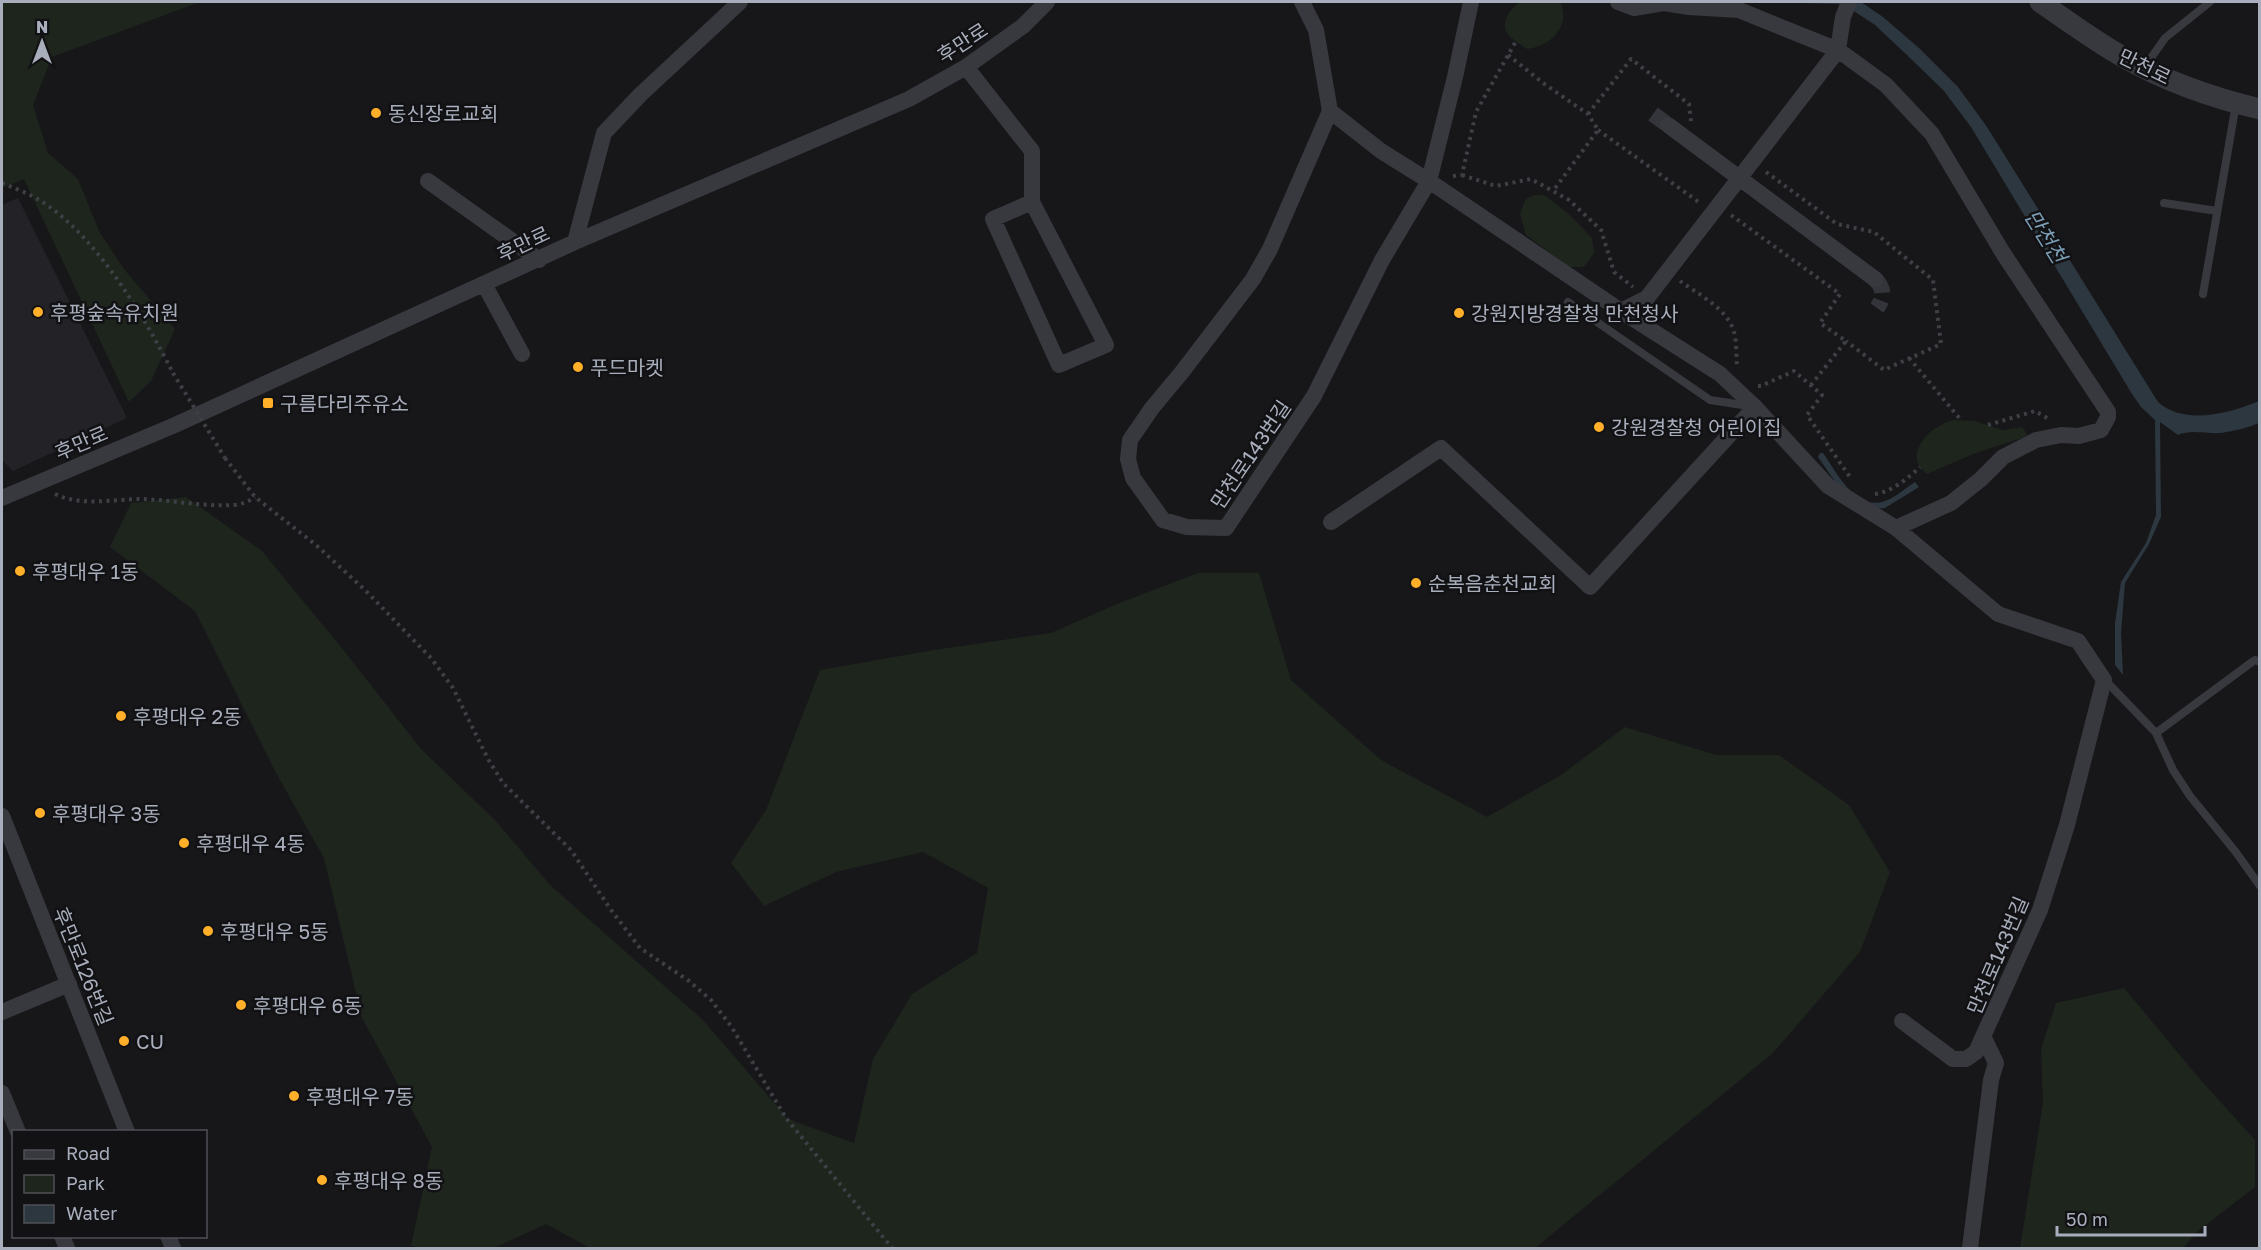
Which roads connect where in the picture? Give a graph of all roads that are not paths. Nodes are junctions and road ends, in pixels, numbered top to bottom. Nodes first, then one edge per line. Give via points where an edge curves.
1 (740, 2) edge
2 (1047, 2) edge
3 (1302, 2) edge
4 (1471, 2) edge
5 (1618, 2) edge
6 (2040, 2) edge
7 (2210, 2) edge
8 (1846, 9) edge
9 (1838, 51) junction
10 (966, 67) junction
11 (2144, 68) junction
12 (2236, 103) junction
13 (2259, 109) edge
14 (1330, 111) junction
15 (1668, 125) tunnel mouth
16 (1739, 178) junction
17 (428, 181) dead end
18 (1429, 181) junction
19 (1032, 202) junction
20 (2164, 203) dead end
21 (2217, 211) junction
22 (575, 242) junction
23 (538, 260) junction
24 (1875, 279) dead end
25 (484, 284) junction
26 (2203, 294) dead end
27 (1568, 302) dead end
28 (1621, 311) junction
29 (522, 354) dead end
30 (1755, 407) junction
31 (2, 498) edge
32 (1331, 522) dead end
33 (1896, 528) junction
34 (2259, 662) edge
35 (2104, 680) junction
36 (2156, 733) junction
37 (2, 816) edge
38 (2259, 886) edge
39 (69, 984) junction
40 (2, 1012) edge
41 (1902, 1021) dead end
42 (1984, 1038) junction
43 (2, 1093) edge
44 (18, 1130) edge
45 (127, 1130) edge
46 (1970, 1248) edge

1 - 22 street via 604,133
2 - 10 street, 후만로 via 1023,26
3 - 14 street via 1316,30
4 - 18 street
5 - 9 street via 1634,8 1664,3 1739,10
6 - 11 street, 만천로
7 - 11 lane via 2165,38
8 - 9 street
9 - 16 street
9 - 33 street via 1895,93 1932,135 2003,253 2108,412 2101,430 2036,440 2003,457 1951,503
10 - 19 street via 1032,151
10 - 22 street, 후만로 via 909,99
11 - 12 street, 만천로
12 - 13 street, 만천로
12 - 21 lane
14 - 18 street via 1381,151
14 - 18 street, 만천로143번길 via 1254,279 1130,440 1128,459 1133,478 1163,520 1187,527 1226,528 1314,396 1382,260
15 - 16 street
16 - 24 street
16 - 28 street via 1647,298
17 - 23 street
18 - 28 street
19 - 19 street via 993,219 1059,365 1106,345
20 - 21 lane
21 - 26 lane
22 - 23 street, 후만로
23 - 25 street, 후만로
25 - 29 street
25 - 31 street, 후만로 via 176,425
27 - 30 lane via 1710,400
28 - 30 street via 1720,374
30 - 32 street via 1590,587 1441,448
30 - 33 street via 1828,486
33 - 35 street via 1998,614 2078,641
34 - 36 lane via 2252,662
35 - 36 lane
35 - 42 street, 만천로143번길 via 2067,825 2040,910
36 - 38 lane via 2190,796
37 - 39 street, 후만로126번길
39 - 40 street
39 - 45 street, 후만로126번길
41 - 42 street via 1953,1059 1972,1056
42 - 46 street, 만천로143번길 via 1996,1063
43 - 44 street

